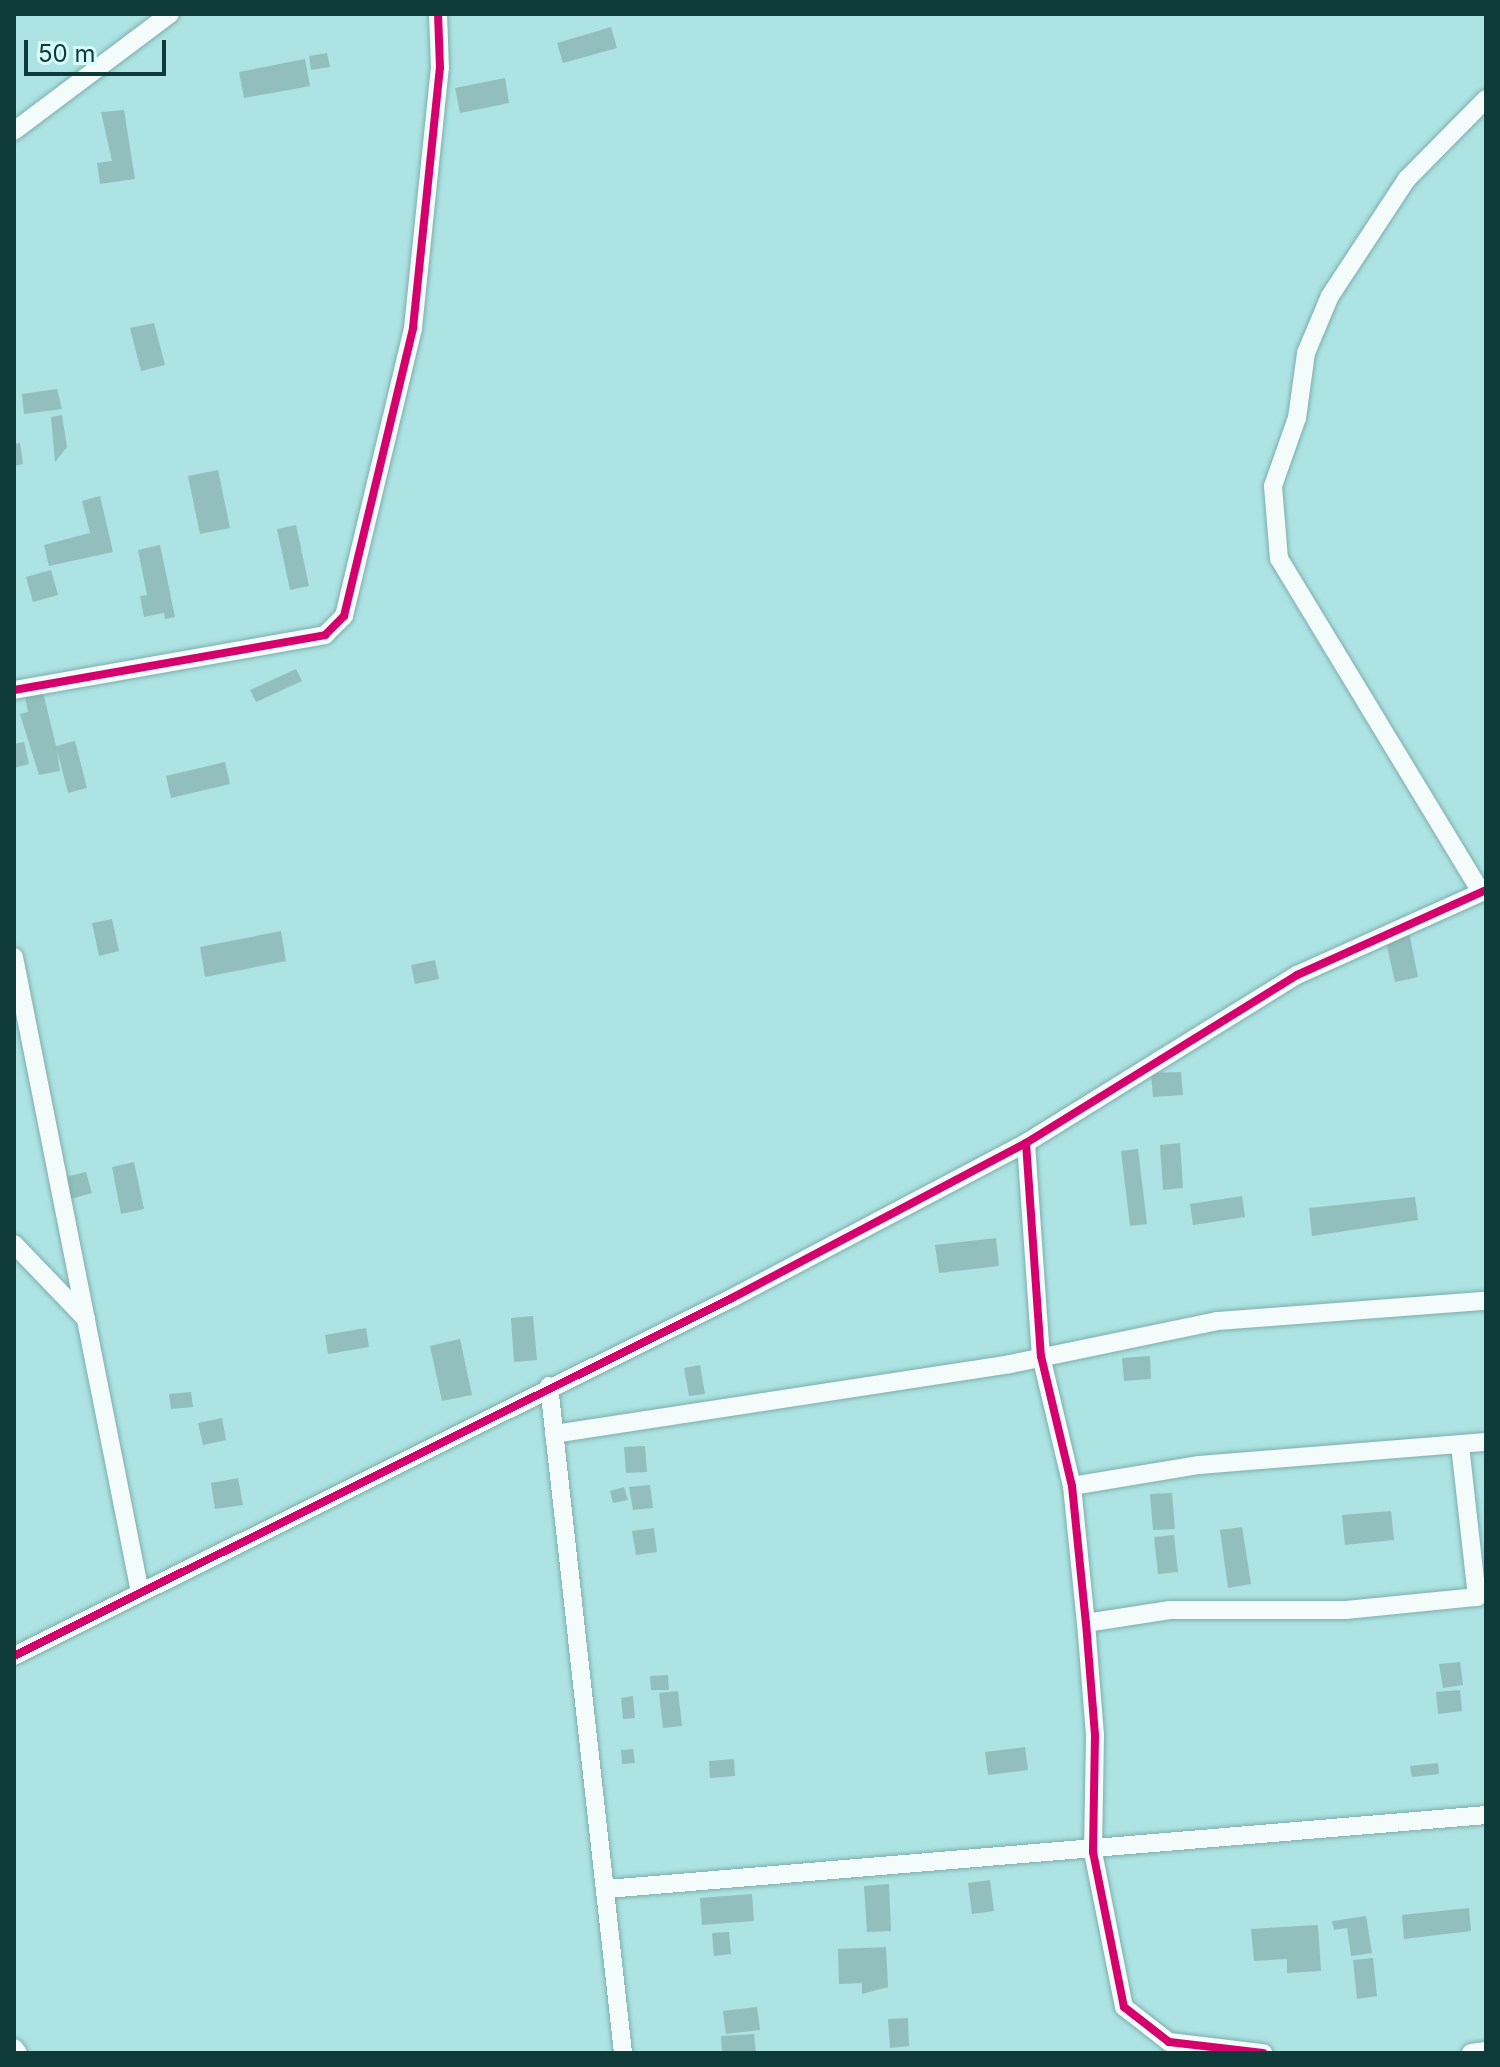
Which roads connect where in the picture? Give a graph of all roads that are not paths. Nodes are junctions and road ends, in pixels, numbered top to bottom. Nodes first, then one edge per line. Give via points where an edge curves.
1 (170, 14) edge
2 (438, 14) edge
3 (1486, 99) edge
4 (14, 131) edge
5 (14, 690) edge
6 (1484, 891) edge
7 (14, 957) edge
8 (1026, 1143) junction
9 (14, 1244) edge
10 (1486, 1301) edge
11 (86, 1319) junction
12 (1041, 1356) junction
13 (549, 1386) junction
14 (554, 1434) junction
15 (1486, 1442) edge
16 (1460, 1445) junction
17 (1072, 1486) junction
18 (140, 1592) junction
19 (1086, 1623) junction
20 (14, 1656) edge
21 (1486, 1815) edge
22 (1093, 1852) junction
23 (607, 1889) junction
24 (14, 2048) edge
25 (1486, 2051) edge
26 (18, 2053) edge
27 (623, 2053) edge
28 (1263, 2053) edge
29 (1471, 2053) edge

1 - 4 street
2 - 5 street via 440,68 413,328 344,616 325,635
3 - 6 street via 1407,179 1330,296 1306,353 1297,418 1273,486 1279,559
6 - 8 street via 1297,975
7 - 11 street
8 - 12 street
8 - 13 street
9 - 11 street
10 - 12 street via 1217,1321
11 - 18 street
12 - 14 street
12 - 17 street
13 - 14 street
13 - 18 street
14 - 23 street via 582,1731
15 - 16 street
16 - 17 street via 1199,1465
16 - 19 street via 1477,1597 1346,1610 1170,1610
17 - 19 street
18 - 20 street
19 - 22 street via 1095,1736
21 - 22 street via 1411,1825 1300,1825
22 - 23 street
22 - 28 street via 1124,2007 1169,2042
23 - 27 street
24 - 26 street
25 - 29 street

